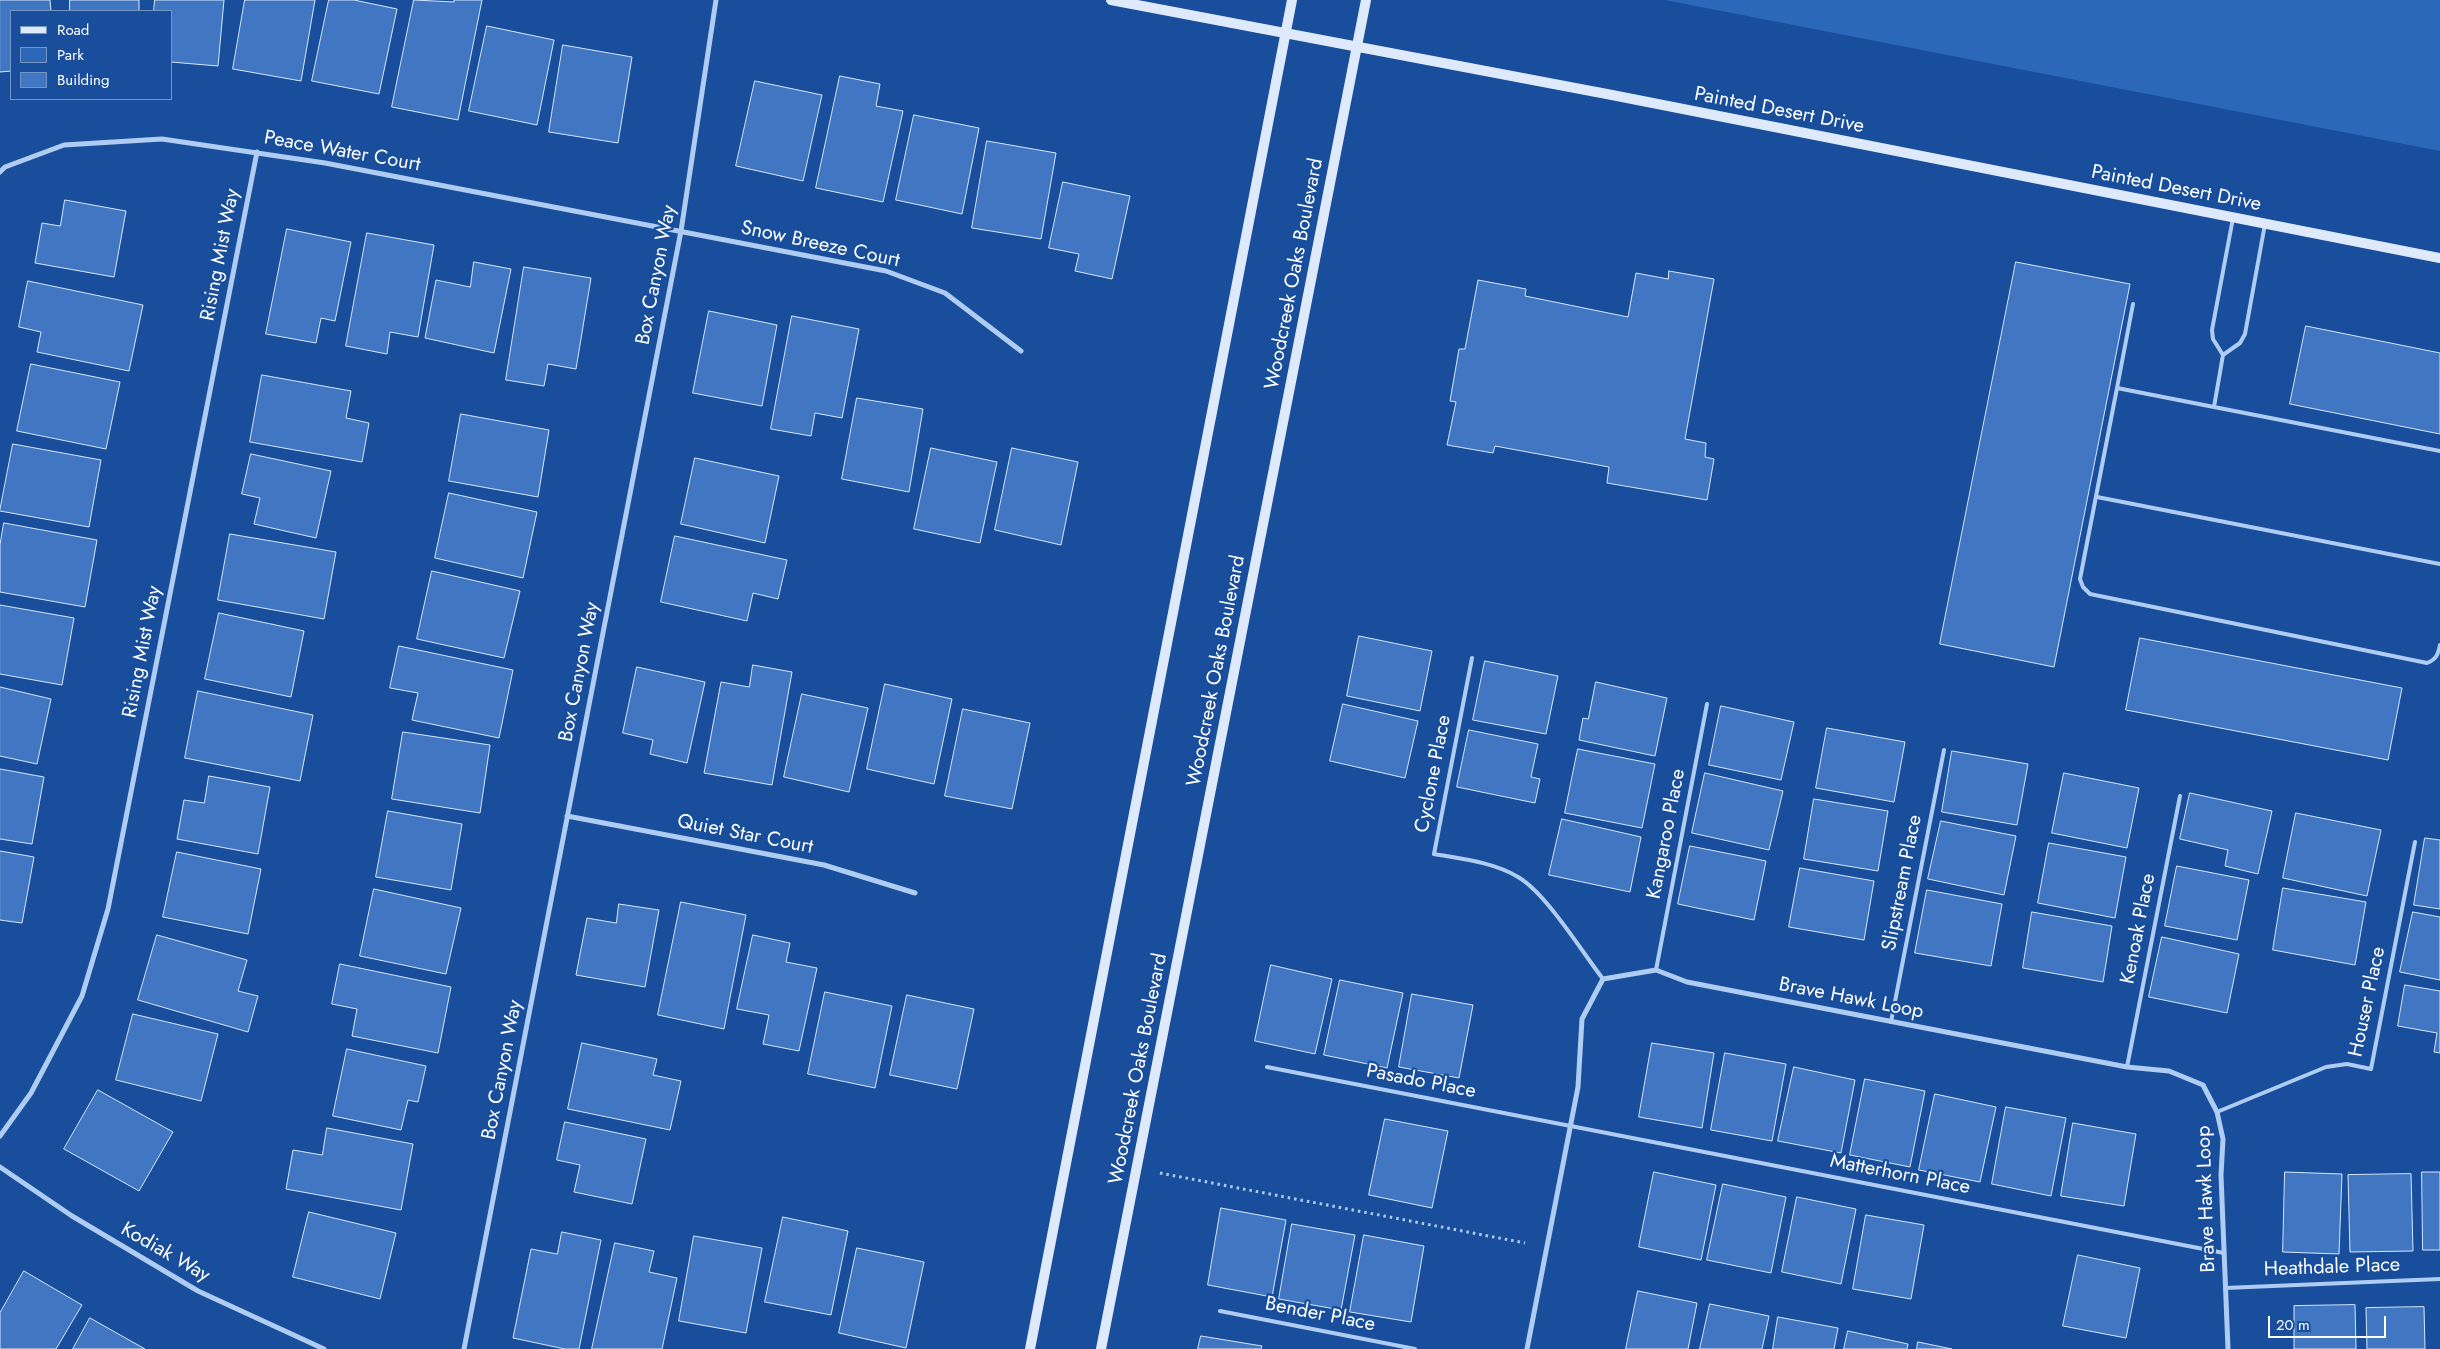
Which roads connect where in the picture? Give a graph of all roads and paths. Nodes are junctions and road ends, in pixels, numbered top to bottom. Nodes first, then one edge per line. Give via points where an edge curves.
1 (716, 0) edge
2 (1111, 0) edge
3 (1292, 0) edge
4 (1366, 0) edge
5 (1285, 33) junction
6 (1356, 47) junction
7 (256, 152) junction
8 (0, 172) edge
9 (2233, 218) junction
10 (2266, 224) junction
11 (681, 231) junction
12 (2440, 258) edge
13 (2134, 304) dead end
14 (1021, 351) dead end
15 (2223, 355) junction
16 (2117, 388) junction
17 (2214, 407) junction
18 (2440, 450) edge
19 (2097, 497) junction
20 (2440, 564) edge
21 (2440, 645) edge
22 (1472, 658) dead end
23 (1707, 704) dead end
24 (1944, 750) dead end
25 (2180, 796) dead end
26 (567, 816) junction
27 (2415, 842) dead end
28 (915, 893) dead end
29 (1656, 970) junction
30 (1603, 980) junction
31 (1891, 1022) junction
32 (1267, 1067) dead end
33 (2127, 1067) junction
34 (2217, 1112) junction
35 (1570, 1126) junction
36 (0, 1136) edge
37 (0, 1168) edge
38 (1138, 1168) junction
39 (1546, 1248) junction
40 (2224, 1253) junction
41 (2440, 1279) edge
42 (2225, 1288) junction
43 (1220, 1311) dead end
44 (324, 1349) edge
45 (464, 1349) edge
46 (1030, 1349) edge
47 (1101, 1349) edge
48 (1415, 1349) edge
49 (1527, 1349) edge
50 (2228, 1349) edge

1 - 11 street, Box Canyon Way
2 - 5 main road, Painted Desert Drive
3 - 5 main road
4 - 6 main road, Woodcreek Oaks Boulevard
5 - 6 main road, Painted Desert Drive
5 - 46 main road
6 - 9 main road, Painted Desert Drive
6 - 38 main road, Woodcreek Oaks Boulevard
7 - 8 street, Peace Water Court via 162,139 64,145 5,167
7 - 11 street, Peace Water Court
7 - 36 street, Rising Mist Way via 108,909 82,996 31,1093
9 - 10 main road, Painted Desert Drive
9 - 15 lane via 2212,330 2213,339
10 - 12 main road, Painted Desert Drive
10 - 15 lane via 2245,334 2240,343
11 - 14 street, Snow Breeze Court via 886,271 945,293
11 - 26 street, Box Canyon Way
13 - 16 lane
15 - 17 lane
16 - 17 lane
16 - 19 lane
17 - 18 lane
19 - 20 lane
19 - 21 lane via 2080,579 2090,594 2427,663 2434,660
22 - 30 lane, Cyclone Place via 1434,854 1490,864 1518,877 1537,891
23 - 29 lane, Kangaroo Place
24 - 31 lane, Slipstream Place
25 - 33 lane, Kenoak Place
26 - 28 street, Quiet Star Court via 824,865
26 - 45 street, Box Canyon Way
27 - 34 lane, Houser Place via 2371,1069 2347,1064 2326,1068
29 - 30 street
29 - 31 street, Brave Hawk Loop via 1687,982
30 - 35 street via 1582,1019 1578,1087
31 - 33 street, Brave Hawk Loop
32 - 35 lane, Pasado Place
33 - 34 street, Brave Hawk Loop via 2169,1071 2203,1085
34 - 40 street, Brave Hawk Loop via 2223,1139 2220,1175
35 - 39 street
35 - 40 lane, Matterhorn Place
37 - 44 street, Kodiak Way via 72,1216 198,1290
38 - 39 path
38 - 47 main road, Woodcreek Oaks Boulevard
39 - 49 street
40 - 42 street, Brave Hawk Loop
41 - 42 lane, Heathdale Place
42 - 50 street, Brave Hawk Loop
43 - 48 lane, Bender Place

